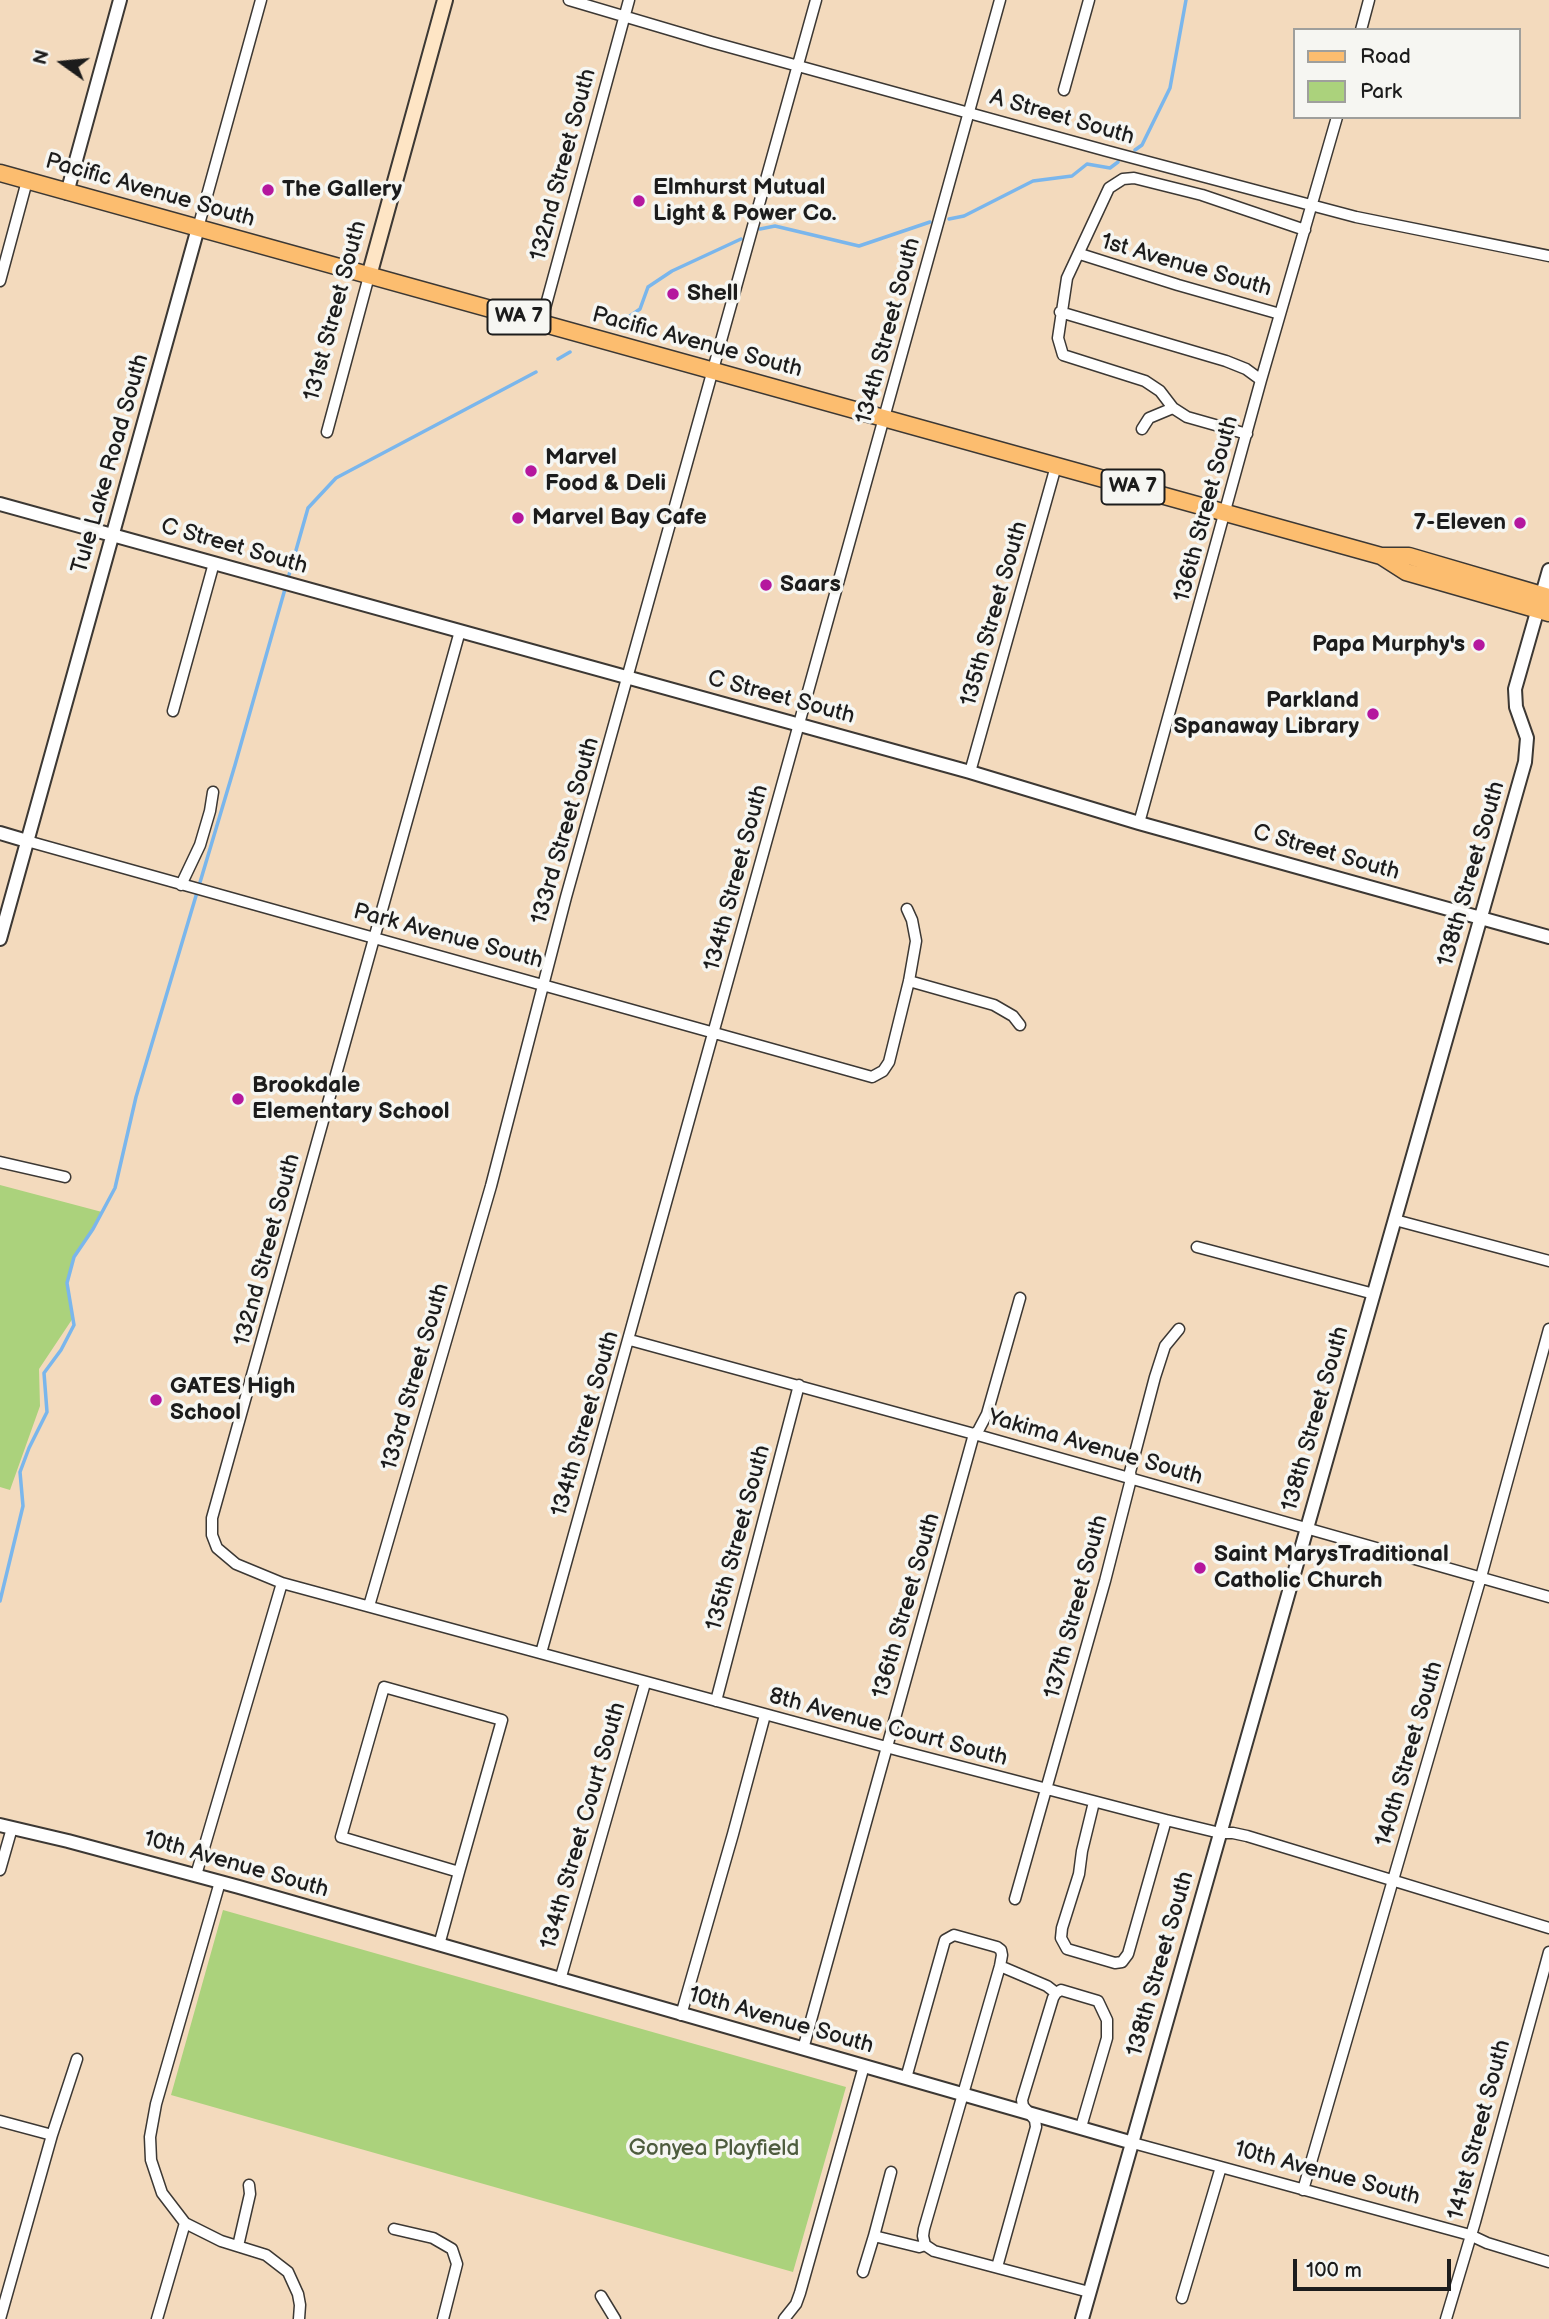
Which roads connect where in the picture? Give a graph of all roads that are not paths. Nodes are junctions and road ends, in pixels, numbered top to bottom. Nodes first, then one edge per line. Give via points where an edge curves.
1 (120, 0) edge
2 (261, 0) edge
3 (445, 0) edge
4 (569, 0) edge
5 (629, 0) edge
6 (816, 0) edge
7 (1000, 0) edge
8 (1088, 0) edge
9 (1369, 0) edge
10 (625, 16) junction
11 (1362, 28) edge
12 (797, 66) junction
13 (1064, 90) dead end
14 (969, 112) junction
15 (1336, 119) edge
16 (0, 173) edge
17 (27, 181) junction
18 (67, 192) junction
19 (1311, 204) junction
20 (198, 228) junction
21 (1305, 230) junction
22 (1080, 254) junction
23 (1549, 256) edge
24 (369, 276) junction
25 (0, 281) edge
26 (1060, 312) junction
27 (1280, 314) junction
28 (541, 323) junction
29 (713, 371) junction
30 (1261, 380) junction
31 (1172, 408) junction
32 (885, 419) junction
33 (1142, 429) dead end
34 (327, 432) dead end
35 (1247, 434) junction
36 (1056, 466) junction
37 (0, 504) edge
38 (1226, 513) junction
39 (113, 535) junction
40 (214, 564) junction
41 (1549, 570) edge
42 (1545, 604) edge
43 (460, 631) junction
44 (629, 678) junction
45 (173, 711) dead end
46 (799, 725) junction
47 (970, 772) junction
48 (213, 792) dead end
49 (1139, 823) junction
50 (0, 833) edge
51 (27, 841) junction
52 (181, 885) junction
53 (907, 909) dead end
54 (1481, 918) junction
55 (1549, 937) edge
56 (374, 938) junction
57 (0, 939) edge
58 (909, 981) junction
59 (544, 985) junction
60 (1020, 1025) dead end
61 (714, 1033) junction
62 (0, 1162) edge
63 (65, 1177) dead end
64 (1395, 1220) junction
65 (1197, 1247) dead end
66 (1549, 1261) edge
67 (1374, 1294) junction
68 (1020, 1298) dead end
69 (1179, 1329) dead end
70 (1549, 1329) edge
71 (630, 1340) junction
72 (799, 1385) junction
73 (974, 1434) junction
74 (1131, 1479) junction
75 (1307, 1528) junction
76 (222, 1553) joint
77 (1481, 1577) junction
78 (282, 1583) junction
79 (1549, 1597) edge
80 (369, 1606) junction
81 (541, 1653) junction
82 (645, 1683) junction
83 (716, 1701) junction
84 (765, 1715) junction
85 (887, 1747) junction
86 (1046, 1789) junction
87 (1094, 1802) junction
88 (1166, 1820) junction
89 (6, 1827) edge
90 (1220, 1833) junction
91 (0, 1870) edge
92 (459, 1872) junction
93 (196, 1875) junction
94 (1393, 1881) junction
95 (220, 1882) junction
96 (1015, 1899) dead end
97 (1549, 1928) edge
98 (439, 1945) junction
99 (1549, 1951) edge
100 (1000, 1966) junction
101 (560, 1980) junction
102 (1056, 1993) junction
103 (681, 2015) junction
104 (803, 2049) junction
105 (77, 2059) dead end
106 (863, 2066) junction
107 (906, 2078) junction
108 (963, 2094) junction
109 (1028, 2112) junction
110 (0, 2121) edge
111 (1081, 2127) junction
112 (52, 2135) junction
113 (1133, 2143) junction
114 (1221, 2167) junction
115 (891, 2172) dead end
116 (249, 2185) dead end
117 (1303, 2190) junction
118 (185, 2223) junction
119 (394, 2229) dead end
120 (1470, 2235) junction
121 (874, 2236) junction
122 (925, 2245) junction
123 (238, 2246) junction
124 (1549, 2262) edge
125 (997, 2267) junction
126 (863, 2272) dead end
127 (1089, 2292) junction
128 (601, 2296) dead end
129 (1182, 2298) dead end
130 (0, 2319) edge
131 (157, 2319) edge
132 (299, 2319) edge
133 (443, 2319) edge
134 (615, 2319) edge
135 (785, 2319) edge
136 (1082, 2319) edge
137 (1446, 2319) edge

1 - 18 street
2 - 20 street, Tule Lake Road South
3 - 24 main road, 131st Street South
4 - 10 street, A Street South
5 - 10 street, 132nd Street South
6 - 12 street, 133rd Street South
7 - 14 street, 134th Street South
8 - 13 street
9 - 11 street
10 - 12 street, A Street South
10 - 28 street, 132nd Street South
12 - 14 street, A Street South
12 - 29 street, 133rd Street South
14 - 19 street, A Street South
14 - 32 street, 134th Street South
15 - 19 street, 136th Street South
16 - 17 main road, Pacific Avenue South / WA 7
17 - 18 main road, Pacific Avenue South / WA 7
17 - 25 street
18 - 20 main road, Pacific Avenue South / WA 7
19 - 21 street, 136th Street South
19 - 23 street, A Street South
20 - 24 main road, Pacific Avenue South / WA 7
20 - 39 street, Tule Lake Road South
21 - 22 street via 1202,195 1123,179 1114,183 1104,199
21 - 27 street, 136th Street South
22 - 26 street via 1067,278
22 - 27 street, 1st Avenue South
24 - 28 main road, Pacific Avenue South / WA 7
24 - 34 street, 131st Street South
26 - 30 street via 1226,360
26 - 31 street via 1058,338 1063,355 1145,381 1160,391
27 - 30 street, 136th Street South
28 - 29 main road, Pacific Avenue South / WA 7
29 - 32 main road, Pacific Avenue South / WA 7
29 - 44 street, 133rd Street South
30 - 35 street, 136th Street South
31 - 33 street via 1149,418
31 - 35 street via 1187,417
32 - 36 main road, Pacific Avenue South / WA 7
32 - 46 street, 134th Street South
35 - 38 street, 136th Street South
36 - 38 main road, Pacific Avenue South / WA 7
36 - 47 street, 135th Street South
37 - 39 street, C Street South
38 - 42 main road, Pacific Avenue South / WA 7 via 1381,556 1406,572
38 - 49 street, 136th Street South
39 - 40 street, C Street South
39 - 51 street, Tule Lake Road South
40 - 43 street, C Street South
40 - 45 street
41 - 42 street, 138th Street South
42 - 54 street, 138th Street South via 1515,690 1527,754
43 - 44 street, C Street South
43 - 56 street, 132nd Street South
44 - 46 street, C Street South
44 - 59 street, 133rd Street South
46 - 47 street, C Street South
46 - 61 street, 134th Street South
47 - 49 street, C Street South
48 - 52 street via 200,845
49 - 54 street, C Street South
50 - 51 street, Park Avenue South
51 - 52 street, Park Avenue South
51 - 57 street, Tule Lake Road South
52 - 56 street, Park Avenue South
53 - 58 street via 916,941
54 - 55 street, C Street South
54 - 64 street, 138th Street South
56 - 59 street, Park Avenue South
56 - 76 street, 132nd Street South via 212,1518 212,1535
58 - 60 street via 994,1005
58 - 61 street, Park Avenue South via 891,1056 877,1076 863,1076
59 - 61 street, Park Avenue South
59 - 80 street, 133rd Street South via 466,1277
61 - 71 street, 134th Street South
62 - 63 street
64 - 66 street
64 - 67 street, 138th Street South
65 - 67 street
67 - 75 street, 138th Street South
68 - 73 street, 136th Street South via 987,1414
69 - 74 street, 137th Street South via 1165,1346
70 - 77 street, 140th Street South
71 - 72 street, Yakima Avenue South
71 - 81 street, 134th Street South
72 - 73 street, Yakima Avenue South
72 - 83 street, 135th Street South
73 - 74 street, Yakima Avenue South
73 - 85 street, 136th Street South
74 - 75 street, Yakima Avenue South
74 - 86 street, 137th Street South
75 - 77 street, Yakima Avenue South
75 - 90 street, 138th Street South
76 - 78 street, 8th Avenue Court South via 236,1564
77 - 79 street, Yakima Avenue South
77 - 94 street, 140th Street South
78 - 80 street, 8th Avenue Court South
78 - 93 street
80 - 81 street, 8th Avenue Court South
81 - 82 street, 8th Avenue Court South
82 - 83 street, 8th Avenue Court South
82 - 101 street, 134th Street Court South
83 - 84 street, 8th Avenue Court South
84 - 85 street, 8th Avenue Court South
84 - 103 street
85 - 86 street, 8th Avenue Court South
85 - 104 street, 136th Street South
86 - 87 street, 8th Avenue Court South
86 - 96 street, 137th Street South
87 - 88 street, 8th Avenue Court South
87 - 88 street via 1061,1938 1067,1949 1115,1963 1128,1954
88 - 90 street, 8th Avenue Court South
89 - 91 street
89 - 93 street, 10th Avenue South
90 - 94 street, 8th Avenue Court South via 1247,1836
90 - 113 street, 138th Street South
92 - 92 street via 502,1720 384,1687 341,1837
92 - 98 street
93 - 95 street, 10th Avenue South
94 - 97 street, 8th Avenue Court South
94 - 117 street, 140th Street South
95 - 98 street, 10th Avenue South
95 - 118 street via 150,2137 151,2161 162,2193
98 - 101 street, 10th Avenue South
99 - 120 street, 141st Street South
100 - 102 street
100 - 107 street via 1001,1950 989,1943 954,1935 946,1940
100 - 108 street
101 - 103 street, 10th Avenue South
102 - 109 street via 1022,2100
102 - 111 street via 1061,1990 1095,1999 1107,2020 1107,2038
103 - 104 street, 10th Avenue South
104 - 106 street, 10th Avenue South
105 - 112 street
106 - 107 street, 10th Avenue South
106 - 135 street via 800,2293
107 - 108 street, 10th Avenue South
108 - 109 street, 10th Avenue South
108 - 122 street via 924,2229
109 - 111 street, 10th Avenue South
109 - 125 street via 1036,2127
110 - 112 street
111 - 113 street, 10th Avenue South
112 - 130 street
113 - 114 street, 10th Avenue South
113 - 127 street, 138th Street South
114 - 117 street, 10th Avenue South
114 - 129 street
115 - 121 street
116 - 123 street
117 - 120 street, 10th Avenue South
118 - 123 street
118 - 131 street
119 - 133 street via 440,2240 452,2249 457,2264
120 - 124 street, 10th Avenue South
120 - 137 street, 141st Street South
121 - 122 street
121 - 126 street
122 - 125 street
123 - 132 street via 266,2255 288,2272 298,2294
125 - 127 street
127 - 136 street, 138th Street South
128 - 134 street

